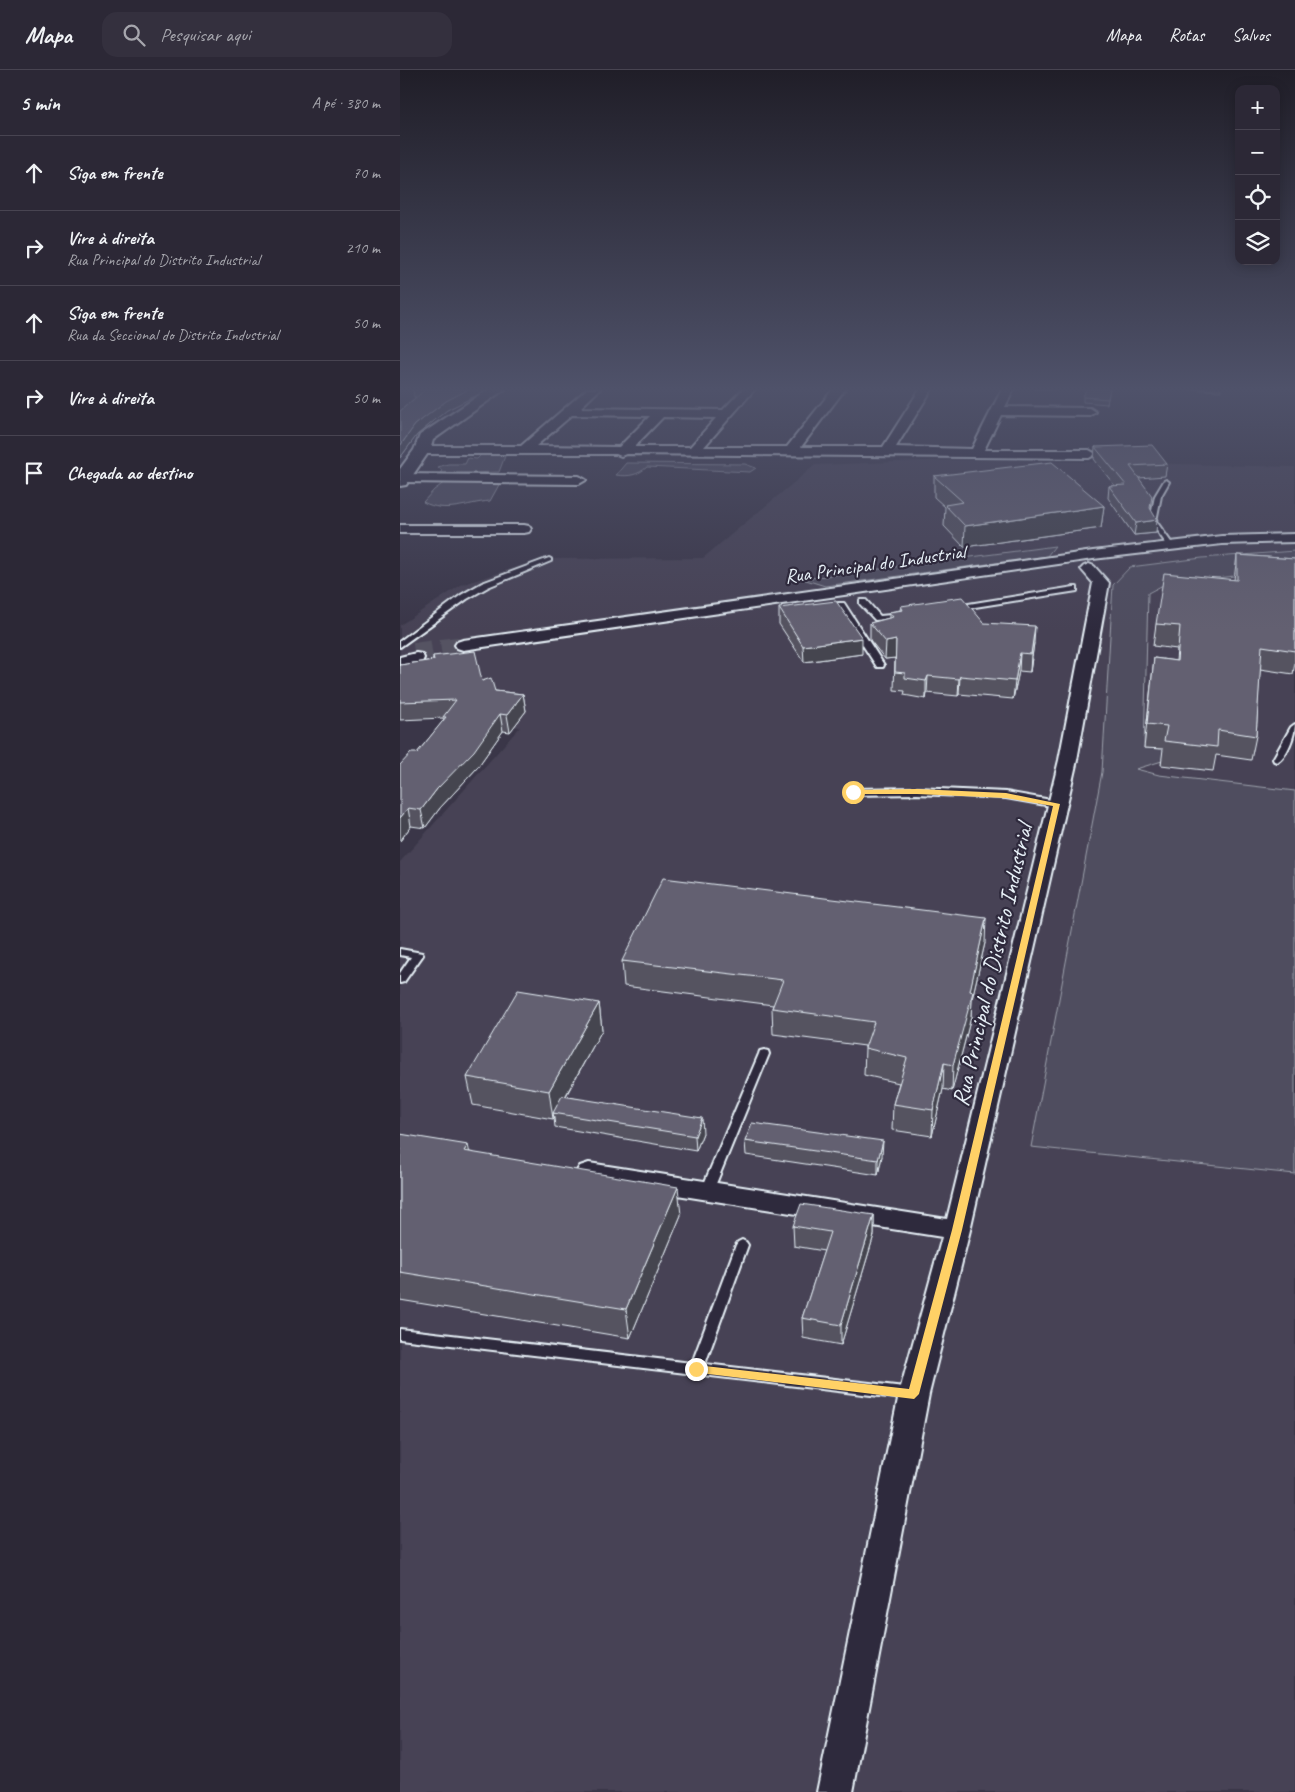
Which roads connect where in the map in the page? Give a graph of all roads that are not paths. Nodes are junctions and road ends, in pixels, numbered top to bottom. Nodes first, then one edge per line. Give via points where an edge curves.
1 (401, 479) edge
2 (579, 480) dead end
3 (1166, 482) dead end
4 (400, 529) edge
5 (524, 529) dead end
6 (1295, 538) edge
7 (1170, 545) junction
8 (1295, 549) edge
9 (549, 560) dead end
10 (1089, 569) junction
11 (1074, 589) dead end
12 (863, 602) junction
13 (840, 605) junction
14 (949, 609) edge
15 (911, 615) edge
16 (878, 618) junction
17 (884, 628) edge
18 (512, 643) junction
19 (464, 648) tunnel mouth
20 (406, 654) edge
21 (880, 664) dead end
22 (1295, 727) edge
23 (1277, 759) dead end
24 (853, 792) dead end
25 (1057, 804) junction
26 (400, 952) edge
27 (400, 980) edge
28 (764, 1054) dead end
29 (563, 1168) edge
30 (706, 1191) junction
31 (957, 1230) junction
32 (742, 1245) dead end
33 (400, 1334) edge
34 (696, 1369) junction
35 (914, 1394) junction
36 (835, 1792) edge

1 - 2 street
3 - 7 lane via 1158,496 1153,521
4 - 5 street
6 - 7 street, Rua Principal do Industrial
7 - 18 street, Rua Principal do Industrial
8 - 10 street, Rua Principal do Industrial via 1214,552
9 - 20 lane via 485,585 464,597
10 - 12 street, Rua Principal do Industrial
10 - 25 street, Rua Principal do Distrito Industrial via 1101,583 1100,597
11 - 14 lane
12 - 13 street, Rua Principal do Industrial
12 - 16 lane
13 - 18 street, Rua Principal do Industrial
13 - 21 lane
15 - 16 lane
16 - 17 lane
18 - 19 street, Rua Principal do Industrial
22 - 23 lane
24 - 25 lane via 1006,795
25 - 31 street, Rua Principal do Distrito Industrial
26 - 27 lane via 418,955
28 - 30 lane
29 - 30 street
30 - 31 street
31 - 35 street, Rua Principal do Distrito Industrial
32 - 34 lane
33 - 34 lane
34 - 35 lane
35 - 36 street, Rua Principal do Distrito Industrial

